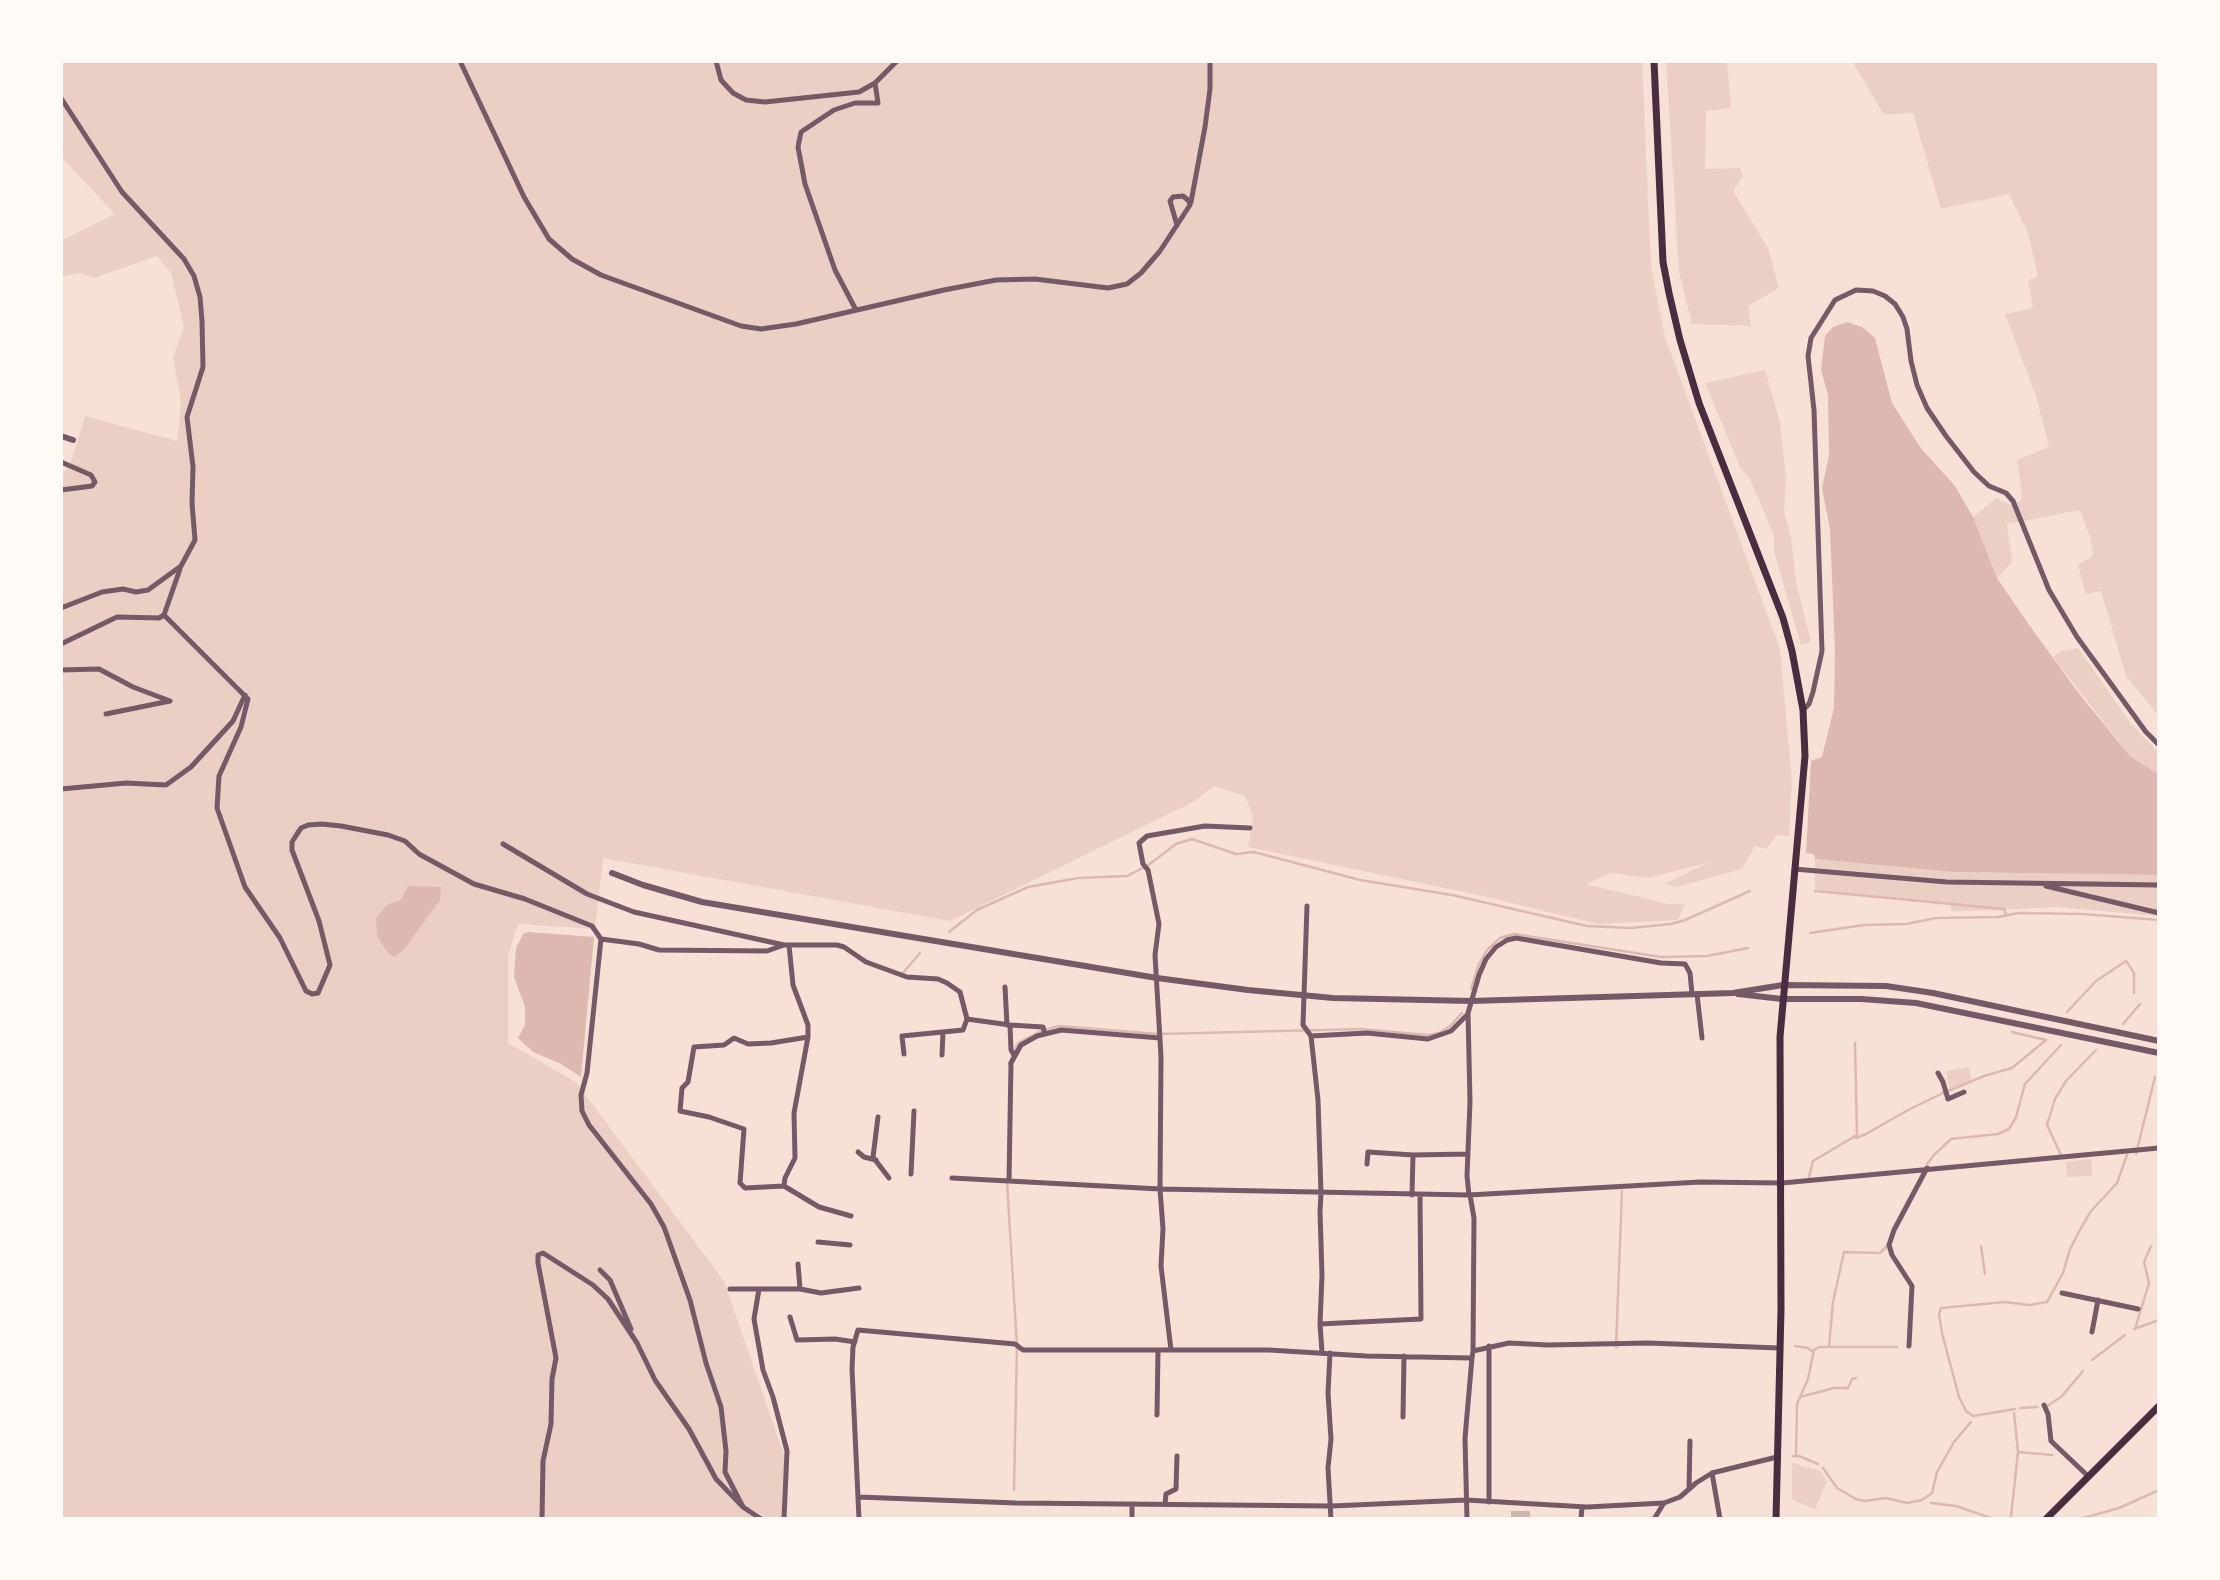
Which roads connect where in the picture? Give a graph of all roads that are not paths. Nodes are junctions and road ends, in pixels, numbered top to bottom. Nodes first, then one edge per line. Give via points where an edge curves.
1 (460, 61) edge
2 (716, 61) edge
3 (897, 61) edge
4 (1210, 61) edge
5 (1654, 61) edge
6 (876, 83) junction
7 (61, 98) edge
8 (1190, 205) junction
9 (1177, 225) junction
10 (856, 310) junction
11 (61, 436) edge
12 (73, 440) dead end
13 (61, 462) edge
14 (61, 490) edge
15 (181, 566) junction
16 (61, 608) edge
17 (164, 615) junction
18 (61, 644) edge
19 (61, 670) edge
20 (245, 695) junction
21 (1802, 710) junction
22 (106, 714) dead end
23 (2159, 745) edge
24 (61, 789) edge
25 (1250, 828) dead end
26 (503, 844) dead end
27 (1794, 869) junction
28 (612, 873) dead end
29 (2036, 884) junction
30 (2159, 885) edge
31 (1307, 906) dead end
32 (2159, 913) edge
33 (601, 939) junction
34 (786, 945) junction
35 (1157, 978) junction
36 (1783, 985) junction
37 (1005, 987) dead end
38 (1732, 993) junction
39 (1694, 994) junction
40 (1303, 996) junction
41 (1782, 999) junction
42 (1471, 1001) junction
43 (1468, 1013) junction
44 (967, 1019) junction
45 (1008, 1025) junction
46 (1044, 1030) junction
47 (943, 1032) junction
48 (1311, 1035) junction
49 (808, 1037) junction
50 (1160, 1038) junction
51 (1702, 1038) dead end
52 (2159, 1041) edge
53 (1012, 1052) junction
54 (2159, 1053) edge
55 (904, 1055) dead end
56 (942, 1055) dead end
57 (1938, 1073) dead end
58 (1964, 1092) dead end
59 (914, 1111) dead end
60 (878, 1117) dead end
61 (2159, 1148) edge
62 (858, 1152) dead end
63 (1468, 1154) junction
64 (1413, 1155) junction
65 (876, 1160) junction
66 (1367, 1164) dead end
67 (1927, 1168) junction
68 (911, 1174) dead end
69 (889, 1178) dead end
70 (952, 1178) dead end
71 (1009, 1181) junction
72 (1782, 1183) junction
73 (784, 1186) junction
74 (1160, 1189) junction
75 (1321, 1193) junction
76 (1412, 1195) junction
77 (1420, 1195) junction
78 (1470, 1195) junction
79 (851, 1216) dead end
80 (818, 1242) dead end
81 (849, 1245) dead end
82 (797, 1264) dead end
83 (600, 1270) dead end
84 (859, 1287) dead end
85 (730, 1289) dead end
86 (759, 1289) junction
87 (800, 1289) junction
88 (2062, 1293) dead end
89 (2078, 1296) junction
90 (2098, 1300) junction
91 (2077, 1306) dead end
92 (2138, 1309) dead end
93 (790, 1317) dead end
94 (2094, 1322) junction
95 (1320, 1324) junction
96 (2104, 1324) dead end
97 (2092, 1332) dead end
98 (636, 1342) junction
99 (855, 1342) junction
100 (1489, 1346) junction
101 (1909, 1346) dead end
102 (1779, 1348) junction
103 (1158, 1350) junction
104 (1171, 1350) junction
105 (1322, 1352) junction
106 (1330, 1353) junction
107 (1472, 1354) junction
108 (1404, 1356) junction
109 (2044, 1405) dead end
110 (2159, 1406) edge
111 (1157, 1415) dead end
112 (1403, 1417) dead end
113 (1690, 1441) dead end
114 (1177, 1456) dead end
115 (1777, 1457) junction
116 (1712, 1473) junction
117 (2089, 1477) junction
118 (1689, 1489) junction
119 (858, 1496) junction
120 (1466, 1500) junction
121 (1489, 1502) junction
122 (1664, 1503) junction
123 (1132, 1504) junction
124 (1165, 1504) junction
125 (1332, 1506) junction
126 (743, 1507) junction
127 (1582, 1507) junction
128 (542, 1519) edge
129 (761, 1519) edge
130 (784, 1519) edge
131 (859, 1519) edge
132 (1132, 1519) edge
133 (1331, 1519) edge
134 (1467, 1519) edge
135 (1581, 1519) edge
136 (1654, 1519) edge
137 (1720, 1519) edge
138 (1776, 1519) edge
139 (2046, 1519) edge

1 - 10 street via 524,197 549,239 572,259 601,275 741,326 761,329
2 - 6 street via 722,80 746,100 848,95
3 - 6 street
4 - 8 street via 1205,127
5 - 21 main road via 1663,261 1669,293 1699,402 1783,618
6 - 10 street via 878,103 855,103 834,110 801,132 798,147 809,196 835,270
7 - 15 street via 122,192 184,259 200,297 203,367 187,417 195,540
8 - 9 street
8 - 9 street via 1183,195 1170,201
9 - 10 street via 1160,251 1127,284 1108,288 1035,279 996,280
11 - 12 street
13 - 14 street via 91,475 95,482
15 - 16 street via 148,590 102,592
15 - 17 street
17 - 18 street via 117,617
17 - 20 street
19 - 22 street via 99,669 170,701
20 - 24 street via 233,720 191,767 166,785 126,783
20 - 33 street via 247,712 219,776 217,808 245,887 280,938 306,991 318,993 330,964 292,850 301,828 309,825 341,826 405,841 463,878 592,926
21 - 23 street via 1809,705 1822,651 1808,356 1811,338 1835,300 1856,290 1872,291 1895,304 1903,317 1917,385 1927,408 1974,472 2013,501 2049,590 2077,637
21 - 27 main road via 1805,757
25 - 35 street via 1205,826 1147,836 1139,843 1159,924
26 - 34 street via 578,890 634,912
27 - 29 street via 1947,882
27 - 36 main road
28 - 35 street via 702,902
29 - 30 street
29 - 32 street
31 - 40 street
33 - 34 street via 659,950 767,951
33 - 126 street via 582,1111 664,1227 721,1408 725,1472
34 - 44 street via 837,945 907,978 938,979 960,992
34 - 49 street
35 - 40 street
35 - 50 street
36 - 38 street
36 - 41 main road
36 - 52 street via 1910,989
37 - 45 street
38 - 39 street
38 - 41 street
39 - 42 street
39 - 42 street via 1685,964 1516,938 1496,947 1486,959
39 - 51 street
40 - 42 street
40 - 48 street via 1303,1025
41 - 54 street via 1916,1003
41 - 72 main road
42 - 43 street
43 - 48 street via 1451,1031 1428,1039 1367,1033
43 - 63 street
44 - 45 street
44 - 47 street via 963,1030
45 - 46 street
45 - 53 street
46 - 50 street
46 - 53 street
47 - 55 street via 902,1036
47 - 56 street
48 - 75 street
49 - 73 street via 794,1113 795,1158
49 - 73 street via 748,1044 734,1038 724,1045 694,1047 688,1082 682,1088 680,1111 744,1129 740,1183 745,1188
50 - 74 street
53 - 71 street
57 - 58 street via 1948,1099
59 - 68 street
60 - 65 street
61 - 67 street
62 - 65 street
63 - 64 street
63 - 78 street
64 - 66 street via 1368,1152
64 - 76 street
65 - 69 street
67 - 72 street
67 - 101 street via 1889,1245 1912,1286
70 - 71 street
71 - 74 street
72 - 78 street via 1700,1182
72 - 102 main road
73 - 79 street via 819,1208
74 - 75 street
74 - 104 street via 1161,1266
75 - 76 street
75 - 95 street
76 - 77 street
77 - 78 street
77 - 95 street via 1421,1319
78 - 107 street via 1474,1218
80 - 81 street
82 - 87 street
83 - 98 street via 610,1280
84 - 87 street via 821,1293
85 - 86 street
86 - 87 street
86 - 130 street via 754,1319 763,1370 787,1451
88 - 89 street
89 - 90 street
89 - 91 street
90 - 92 street
90 - 94 street
93 - 99 street via 797,1340
94 - 96 street
94 - 97 street
95 - 105 street
98 - 126 street via 716,1479
98 - 128 street via 608,1299 593,1285 543,1253 538,1255 556,1357 543,1461
99 - 103 street via 858,1329 1015,1344 1023,1350
99 - 119 street via 852,1369
100 - 102 street via 1648,1343
100 - 107 street
100 - 121 street
102 - 115 main road
103 - 104 street
103 - 111 street
104 - 105 street
105 - 106 street
106 - 108 street
106 - 125 street via 1328,1468
107 - 108 street
107 - 120 street via 1465,1438
108 - 112 street
109 - 117 street via 2051,1441
110 - 117 main road
113 - 118 street
114 - 124 street via 1177,1489 1166,1494
115 - 116 street
115 - 138 main road
116 - 118 street
116 - 137 street
117 - 139 main road
118 - 122 street
119 - 123 street
119 - 131 street
120 - 121 street
120 - 125 street
120 - 134 street
121 - 127 street
122 - 127 street
122 - 136 street
123 - 124 street
123 - 132 street
124 - 125 street
125 - 133 street
126 - 129 street
127 - 135 street

